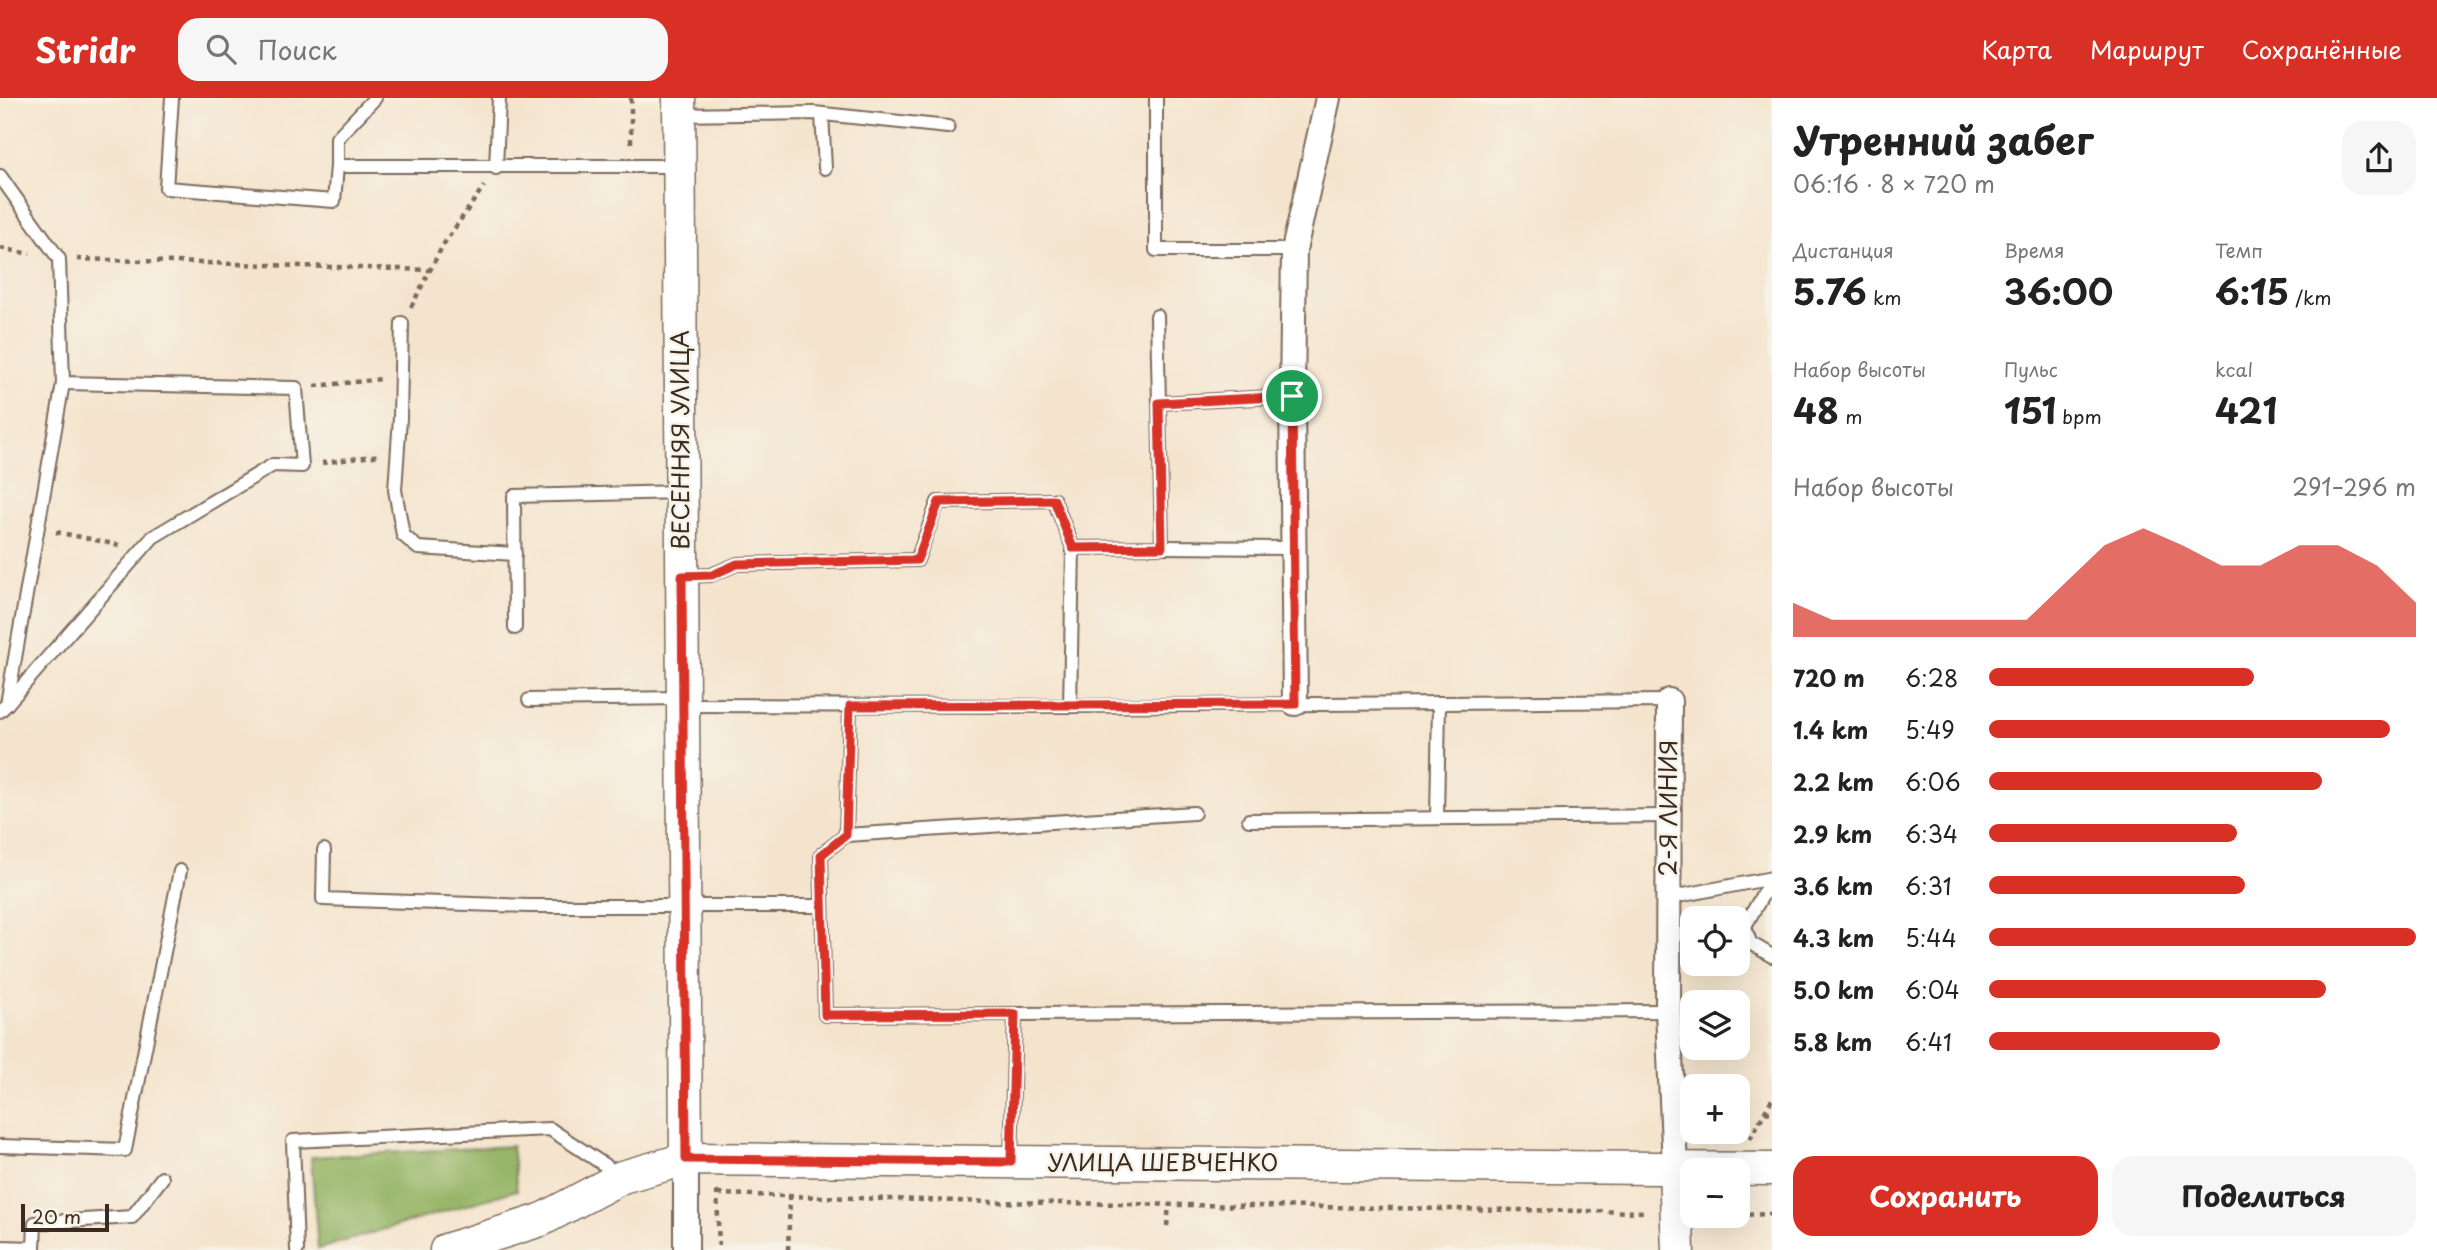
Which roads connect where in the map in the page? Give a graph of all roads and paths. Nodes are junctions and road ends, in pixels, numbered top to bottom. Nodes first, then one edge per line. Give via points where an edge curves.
1 (173, 98) edge
2 (375, 98) edge
3 (499, 98) edge
4 (631, 98) edge
5 (815, 98) edge
6 (1156, 98) edge
7 (1328, 98) edge
8 (679, 106) edge
9 (818, 113) junction
10 (948, 127) dead end
11 (337, 166) junction
12 (631, 166) junction
13 (679, 166) junction
14 (496, 168) junction
15 (825, 168) dead end
16 (0, 176) edge
17 (0, 248) edge
18 (1294, 250) junction
19 (59, 259) junction
20 (430, 270) junction
21 (1157, 316) dead end
22 (402, 323) joint
23 (401, 377) junction
24 (63, 383) junction
25 (296, 388) junction
26 (1292, 396) junction
27 (1159, 403) junction
28 (398, 453) junction
29 (302, 466) junction
30 (682, 492) junction
31 (38, 528) junction
32 (1162, 547) junction
33 (1073, 548) junction
34 (1293, 548) junction
35 (142, 550) junction
36 (515, 554) junction
37 (682, 576) junction
38 (515, 628) dead end
39 (529, 700) dead end
40 (1669, 701) joint
41 (683, 702) junction
42 (1439, 703) junction
43 (1295, 704) junction
44 (1070, 705) junction
45 (850, 706) junction
46 (4, 708) edge
47 (1194, 813) dead end
48 (1669, 816) junction
49 (1437, 818) junction
50 (1249, 820) dead end
51 (846, 835) junction
52 (324, 850) dead end
53 (180, 871) dead end
54 (1772, 878) edge
55 (1668, 898) junction
56 (822, 906) junction
57 (685, 907) junction
58 (1772, 956) edge
59 (1668, 1011) junction
60 (1015, 1014) junction
61 (1772, 1099) edge
62 (1765, 1112) junction
63 (1772, 1112) edge
64 (0, 1146) edge
65 (1739, 1158) edge
66 (701, 1159) junction
67 (1011, 1162) junction
68 (1675, 1167) junction
69 (1680, 1167) edge
70 (1772, 1169) edge
71 (1750, 1170) edge
72 (622, 1177) junction
73 (162, 1178) dead end
74 (718, 1194) junction
75 (790, 1196) junction
76 (1169, 1205) junction
77 (1677, 1212) junction
78 (1772, 1214) edge
79 (1750, 1215) edge
80 (1167, 1226) dead end
81 (0, 1248) edge
82 (298, 1250) edge
83 (446, 1250) edge
84 (686, 1250) edge
85 (719, 1250) edge
86 (788, 1250) edge
87 (1678, 1250) edge

1 - 11 lane via 166,188 334,201
2 - 11 lane via 337,138
3 - 14 lane
4 - 12 path
5 - 9 lane
6 - 18 lane via 1156,250
7 - 18 street
8 - 9 lane
8 - 13 street, ВЕСЕННЯЯ УЛИЦА
9 - 10 lane
9 - 15 lane
11 - 14 lane
12 - 13 lane
12 - 14 lane
13 - 30 street, ВЕСЕННЯЯ УЛИЦА
14 - 20 path
16 - 19 lane
17 - 19 path
18 - 26 street
19 - 20 path
19 - 24 lane
20 - 22 path
21 - 27 lane
22 - 23 lane
23 - 25 path
23 - 28 lane
24 - 25 lane
24 - 31 lane
25 - 29 lane
26 - 27 lane
26 - 34 street
27 - 32 lane
28 - 29 path
28 - 36 lane via 396,490 403,535 418,548
29 - 35 lane via 273,465 153,537
30 - 36 lane via 514,496
30 - 37 street, ВЕСЕННЯЯ УЛИЦА
31 - 35 path
31 - 46 lane
32 - 33 lane
32 - 34 lane
33 - 37 lane via 1054,500 939,502 917,560 737,564 712,575
33 - 44 lane
34 - 43 street
35 - 46 lane
36 - 38 lane
37 - 41 street, ВЕСЕННЯЯ УЛИЦА
39 - 41 lane
40 - 42 lane
40 - 48 street, 2-Я ЛИНИЯ
41 - 45 lane
41 - 57 street, ВЕСЕННЯЯ УЛИЦА
42 - 43 lane
42 - 49 lane
43 - 44 lane
44 - 45 lane
45 - 51 lane
47 - 51 lane
48 - 49 lane
48 - 55 street, 2-Я ЛИНИЯ
49 - 50 lane
51 - 56 lane via 821,855
52 - 57 lane via 323,899
53 - 64 lane via 125,1150
54 - 55 lane
54 - 58 lane via 1745,926 1750,943
55 - 59 street, 2-Я ЛИНИЯ
56 - 57 lane
56 - 60 lane via 825,1015
57 - 66 street, ВЕСЕННЯЯ УЛИЦА
59 - 60 lane
59 - 68 street, 2-Я ЛИНИЯ
60 - 67 lane
61 - 62 path
62 - 63 path
62 - 65 path
66 - 67 street, УЛИЦА ШЕВЧЕНКО
66 - 72 street, УЛИЦА ШЕВЧЕНКО
66 - 74 path
66 - 84 street
67 - 68 street, УЛИЦА ШЕВЧЕНКО
68 - 69 street, УЛИЦА ШЕВЧЕНКО
68 - 77 street, 2-Я ЛИНИЯ
70 - 71 street, УЛИЦА ШЕВЧЕНКО
72 - 82 lane via 550,1129 293,1141
72 - 83 street, УЛИЦА ШЕВЧЕНКО via 541,1220
73 - 81 lane via 132,1217 35,1223 34,1248
74 - 75 path
74 - 85 path
75 - 76 path
75 - 86 path
76 - 77 path
76 - 80 path
77 - 87 street, 2-Я ЛИНИЯ
78 - 79 path

